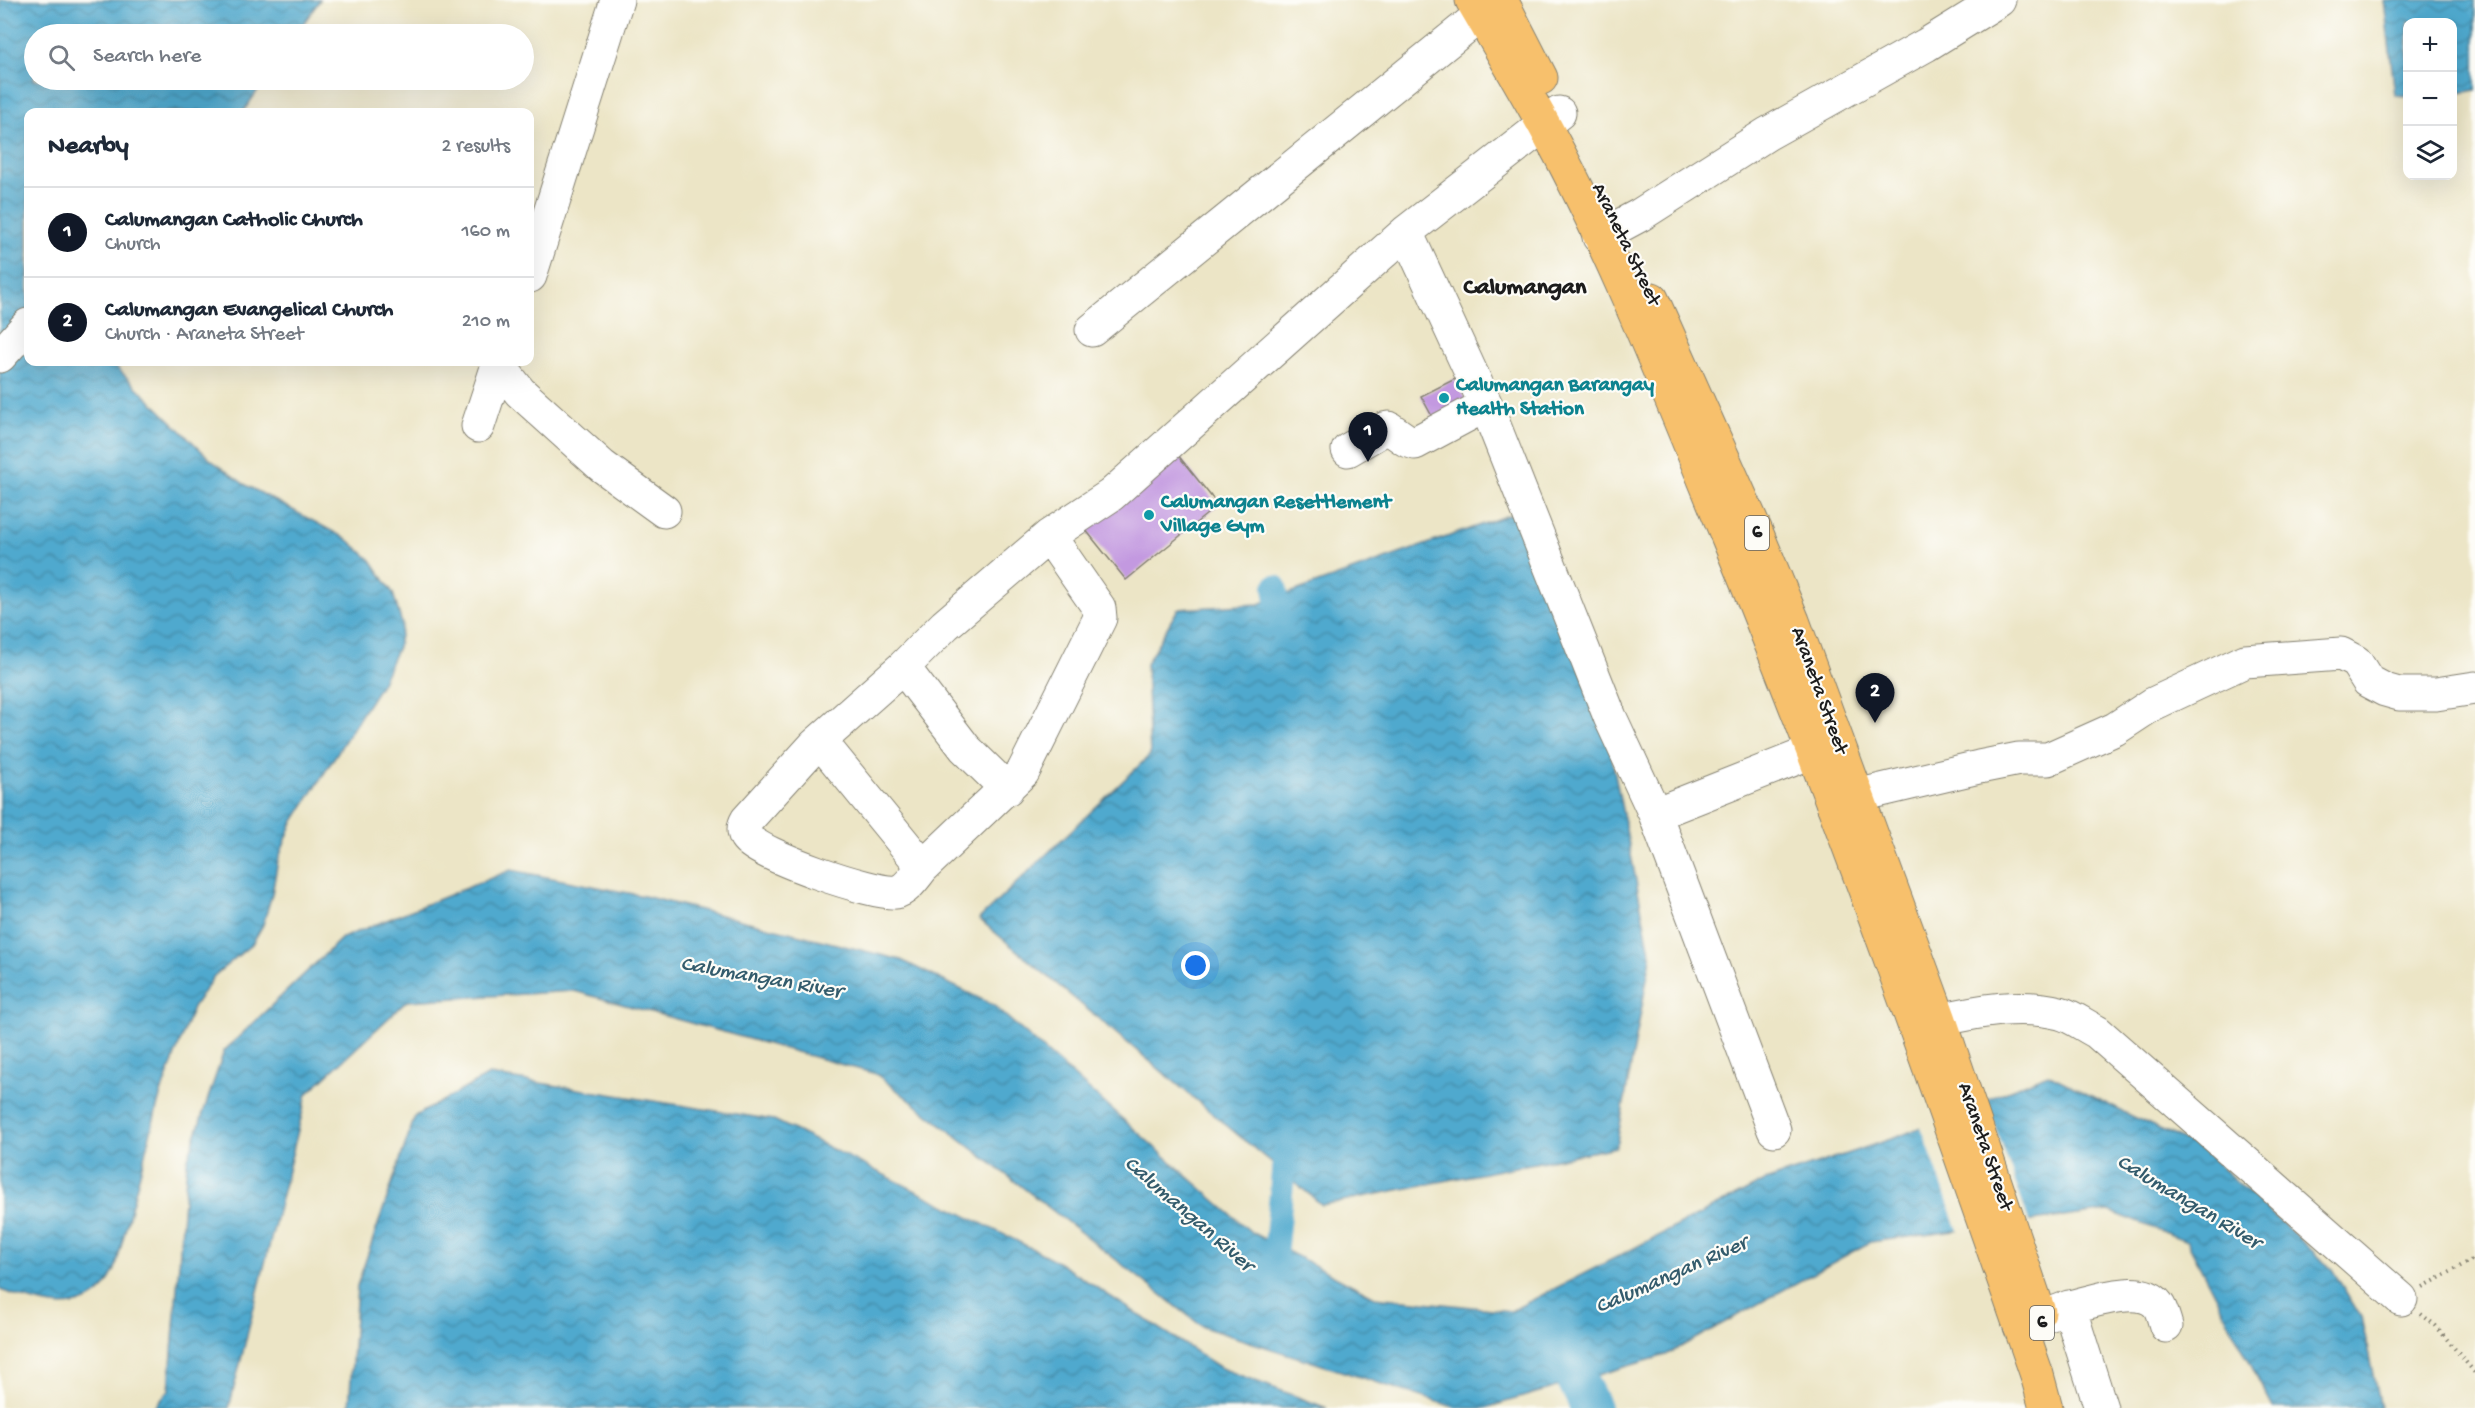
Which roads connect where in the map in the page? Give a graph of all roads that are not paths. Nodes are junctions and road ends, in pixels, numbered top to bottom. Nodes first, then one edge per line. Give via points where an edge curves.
1 (617, 0) edge
2 (1999, 0) edge
3 (1488, 4) edge
4 (1552, 119) junction
5 (1622, 224) junction
6 (1406, 232) junction
7 (534, 263) edge
8 (24, 329) edge
9 (1092, 330) dead end
10 (0, 356) edge
11 (498, 366) edge
12 (501, 366) edge
13 (1486, 405) junction
14 (478, 426) dead end
15 (1348, 450) dead end
16 (664, 511) dead end
17 (1050, 536) junction
18 (903, 667) junction
19 (2475, 688) edge
20 (820, 741) junction
21 (1825, 747) junction
22 (1007, 789) junction
23 (1845, 800) junction
24 (1655, 814) junction
25 (923, 867) junction
26 (1940, 1020) junction
27 (1952, 1092) junction
28 (1774, 1130) dead end
29 (2402, 1299) road end
30 (2043, 1317) junction
31 (2166, 1326) dead end
32 (2046, 1408) edge
33 (2070, 1408) edge
34 (2101, 1408) edge

1 - 7 street
2 - 5 street via 1767,134
3 - 4 highway
3 - 9 street
4 - 5 highway
4 - 6 street
5 - 21 highway via 1682,424
6 - 13 street
6 - 17 street via 1111,495
8 - 10 street
11 - 14 street
12 - 16 street via 520,392 602,466
13 - 15 street via 1415,442 1389,428
13 - 24 street via 1610,717
17 - 18 street via 945,625
17 - 22 street via 1099,608 1100,618 1032,756
18 - 20 street
18 - 22 street via 965,748
19 - 23 street via 2399,694 2368,681 2356,662 2341,654 2245,661 2048,759 2019,759 1978,767
20 - 25 street
20 - 25 street via 747,819 746,838 815,873 885,891 897,892
21 - 23 highway
21 - 24 street
22 - 25 street
23 - 26 highway, Araneta Street / 6
23 - 27 highway
24 - 28 street
26 - 27 highway, Araneta Street / 6
26 - 29 street via 1967,1013 2034,1009 2062,1013 2097,1032
27 - 30 highway, Araneta Street / 6 via 2004,1243
30 - 31 street via 2133,1294 2147,1296 2159,1305
30 - 32 highway
30 - 33 highway, Araneta Street / 6
30 - 34 street

